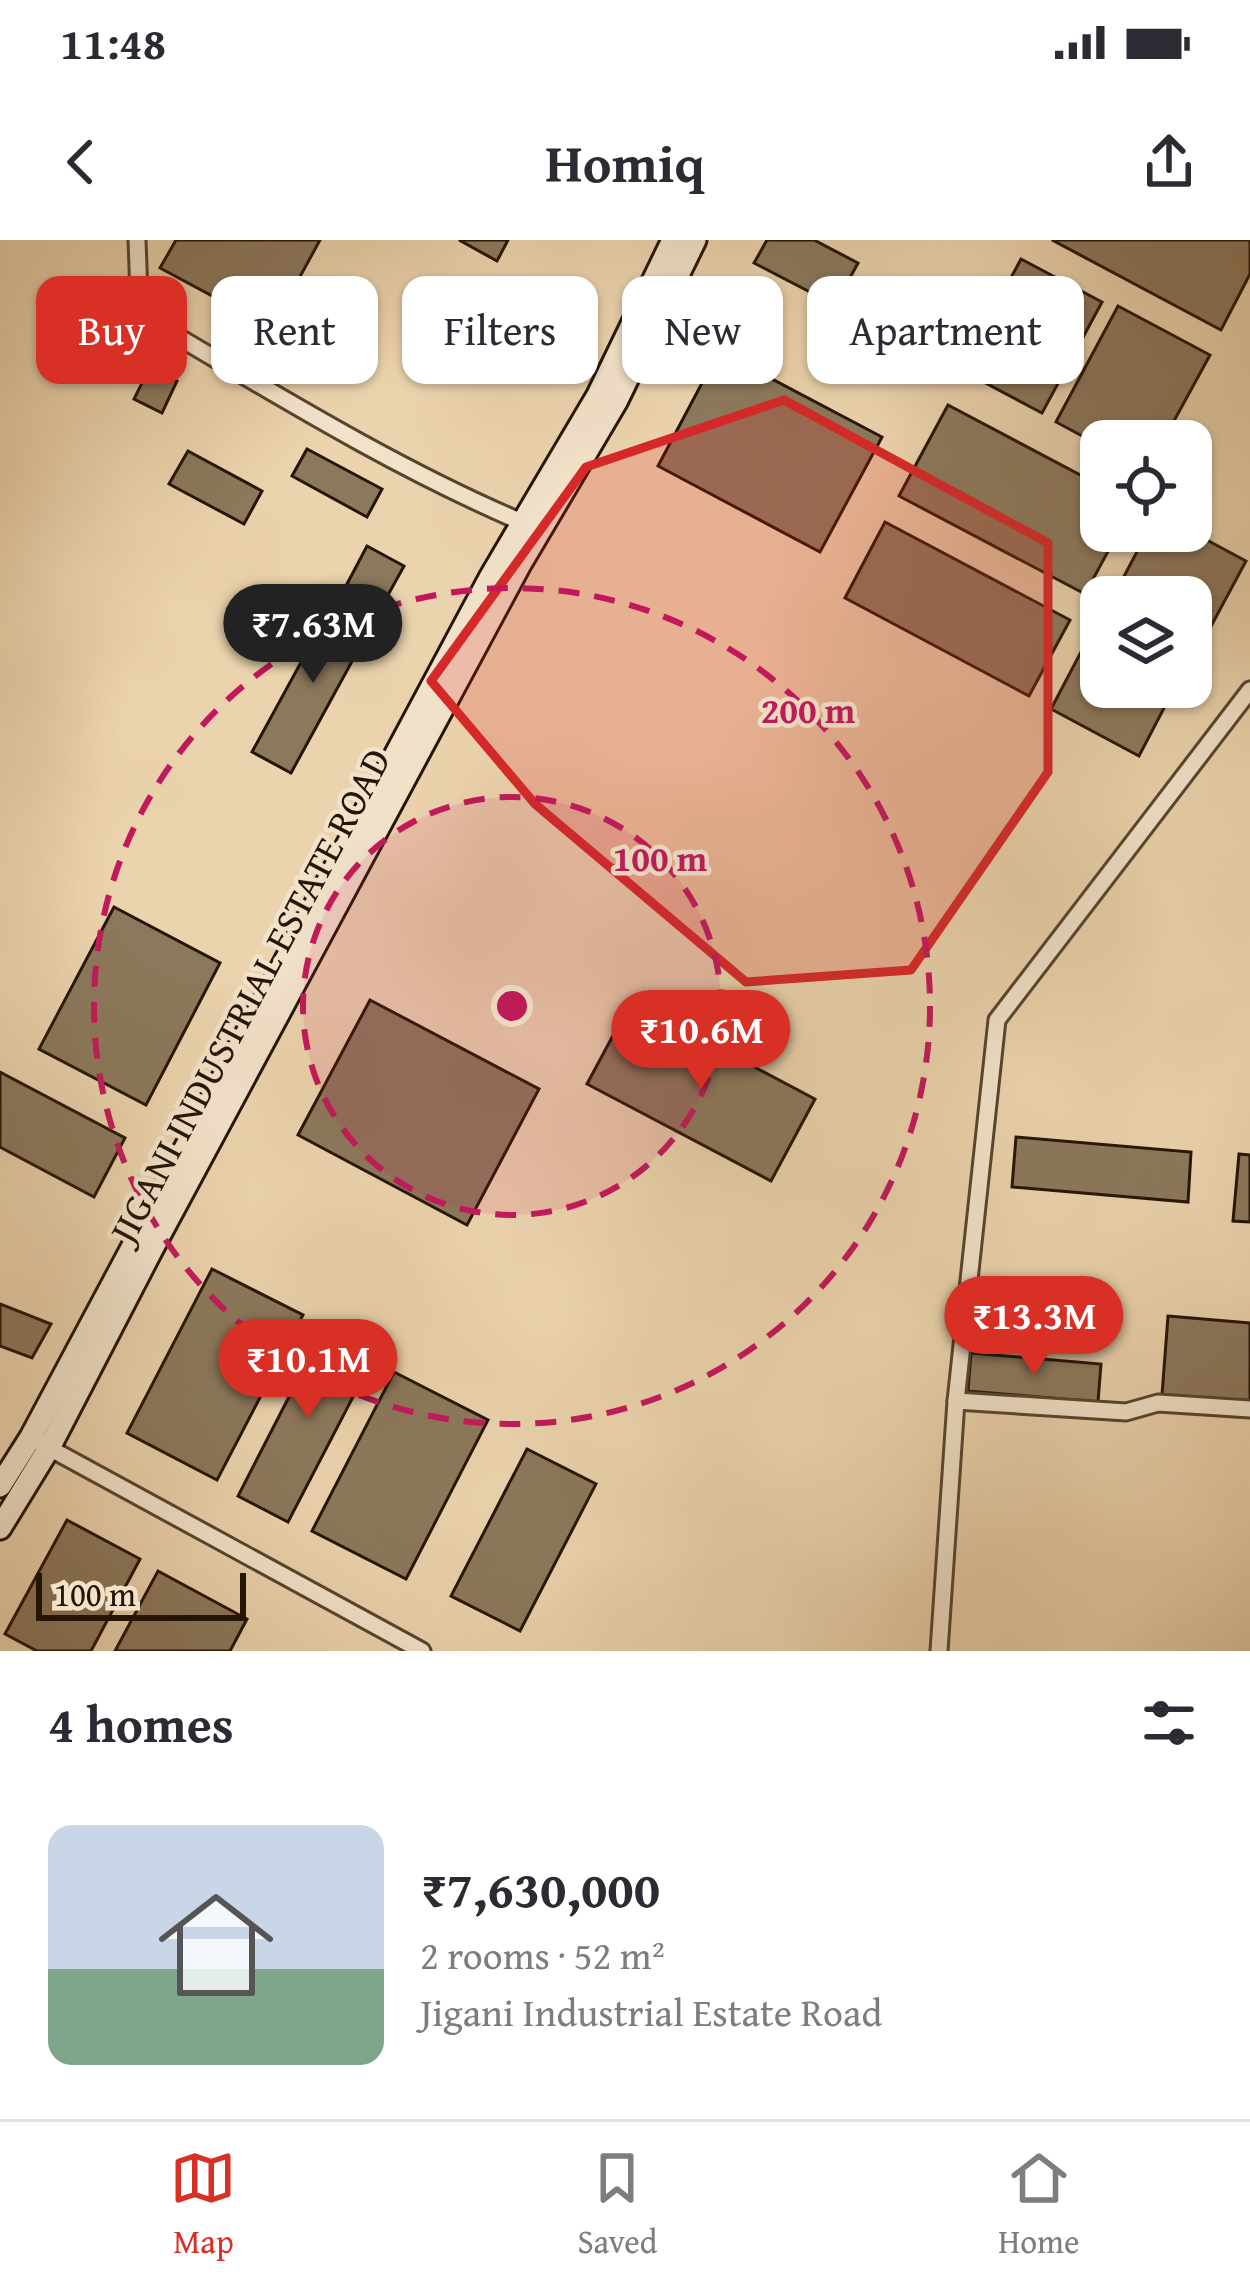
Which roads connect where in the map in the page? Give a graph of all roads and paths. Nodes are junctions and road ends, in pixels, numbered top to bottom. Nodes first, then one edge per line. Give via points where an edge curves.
1 (137, 240) edge
2 (673, 240) edge
3 (695, 240) edge
4 (524, 524) junction
5 (1250, 690) edge
6 (956, 1401) junction
7 (1250, 1409) edge
8 (40, 1443) junction
9 (0, 1486) edge
10 (0, 1528) edge
11 (422, 1651) edge
12 (939, 1651) edge

1 - 4 street via 146,317 328,425
2 - 4 main road, JIGANI INDUSTRIAL ESTATE ROAD
3 - 8 main road, JIGANI INDUSTRIAL ESTATE ROAD via 616,401
4 - 8 main road, JIGANI INDUSTRIAL ESTATE ROAD
5 - 6 street via 997,1020
6 - 7 street via 1126,1412 1158,1402
6 - 12 street
8 - 9 main road, JIGANI INDUSTRIAL ESTATE ROAD
8 - 10 main road, JIGANI INDUSTRIAL ESTATE ROAD
8 - 11 street

